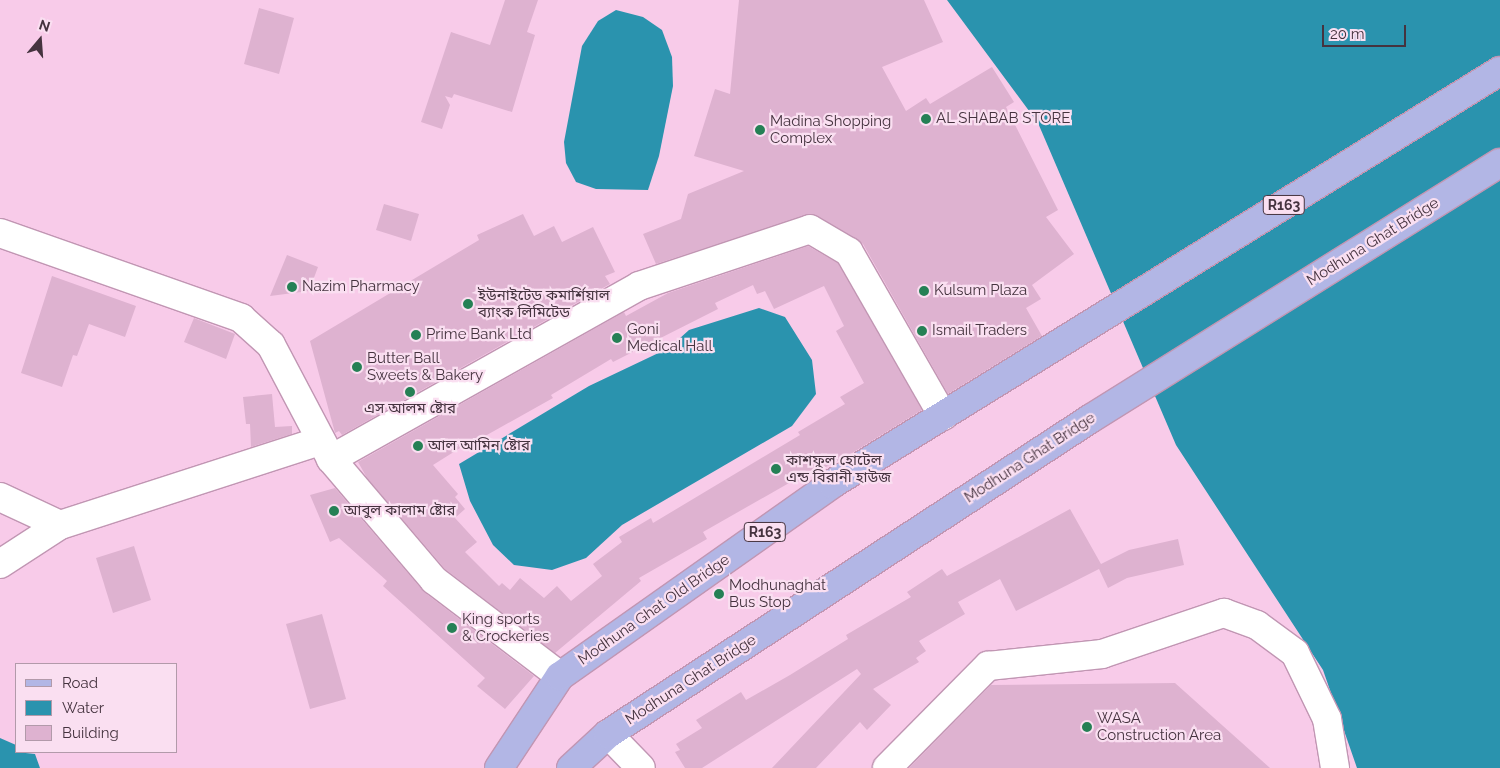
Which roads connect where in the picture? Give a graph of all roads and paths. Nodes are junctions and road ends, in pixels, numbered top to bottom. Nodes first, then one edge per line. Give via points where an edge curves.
1 (1500, 71) edge
2 (1500, 163) edge
3 (0, 233) edge
4 (944, 416) junction
5 (326, 450) junction
6 (0, 497) edge
7 (60, 525) junction
8 (0, 564) edge
9 (560, 676) junction
10 (608, 734) junction
11 (499, 768) edge
12 (571, 768) edge
13 (641, 768) edge
14 (887, 768) edge
15 (1335, 768) edge

1 - 4 main road, Modhuna Ghat Old Bridge / R163
2 - 10 main road, Modhuna Ghat Bridge via 1090,418
3 - 5 street via 241,318 271,345
4 - 5 street via 849,252 810,229 639,286
4 - 9 main road, Modhuna Ghat Old Bridge / R163 via 832,484
5 - 7 street
5 - 9 street via 434,580
6 - 7 street
7 - 8 street
9 - 11 main road, Modhuna Ghat Old Bridge / R163
10 - 12 main road, Modhuna Ghat Bridge
10 - 13 street
14 - 15 street via 988,666 1102,654 1224,613 1257,625 1295,653 1327,719

